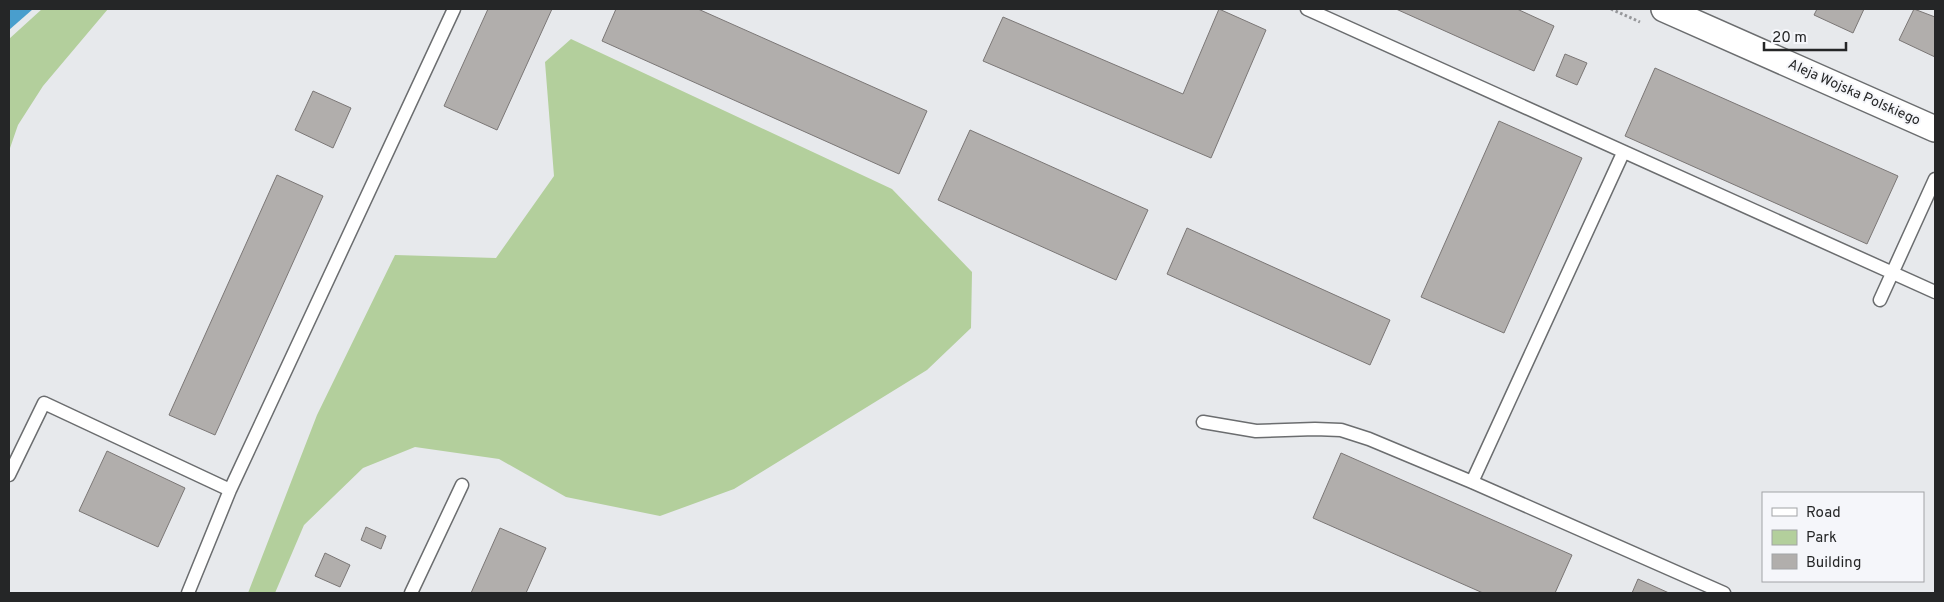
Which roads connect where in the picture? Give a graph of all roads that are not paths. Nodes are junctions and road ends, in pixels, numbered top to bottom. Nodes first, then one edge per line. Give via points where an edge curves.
1 (454, 9) edge
2 (1307, 9) edge
3 (1664, 9) edge
4 (1935, 129) edge
5 (1623, 152) junction
6 (1935, 179) edge
7 (1892, 273) junction
8 (1935, 292) edge
9 (1880, 300) dead end
10 (1203, 422) dead end
11 (9, 475) edge
12 (1472, 482) junction
13 (462, 485) dead end
14 (230, 490) junction
15 (188, 593) edge
16 (411, 593) edge
17 (1724, 593) edge

1 - 14 lane
2 - 5 lane
3 - 4 street, Aleja Wojska Polskiego
5 - 7 lane
5 - 12 lane
6 - 7 lane
7 - 8 lane
7 - 9 lane
10 - 12 lane via 1256,431 1341,430
11 - 14 lane via 44,403
12 - 17 lane
13 - 16 lane
14 - 15 lane

